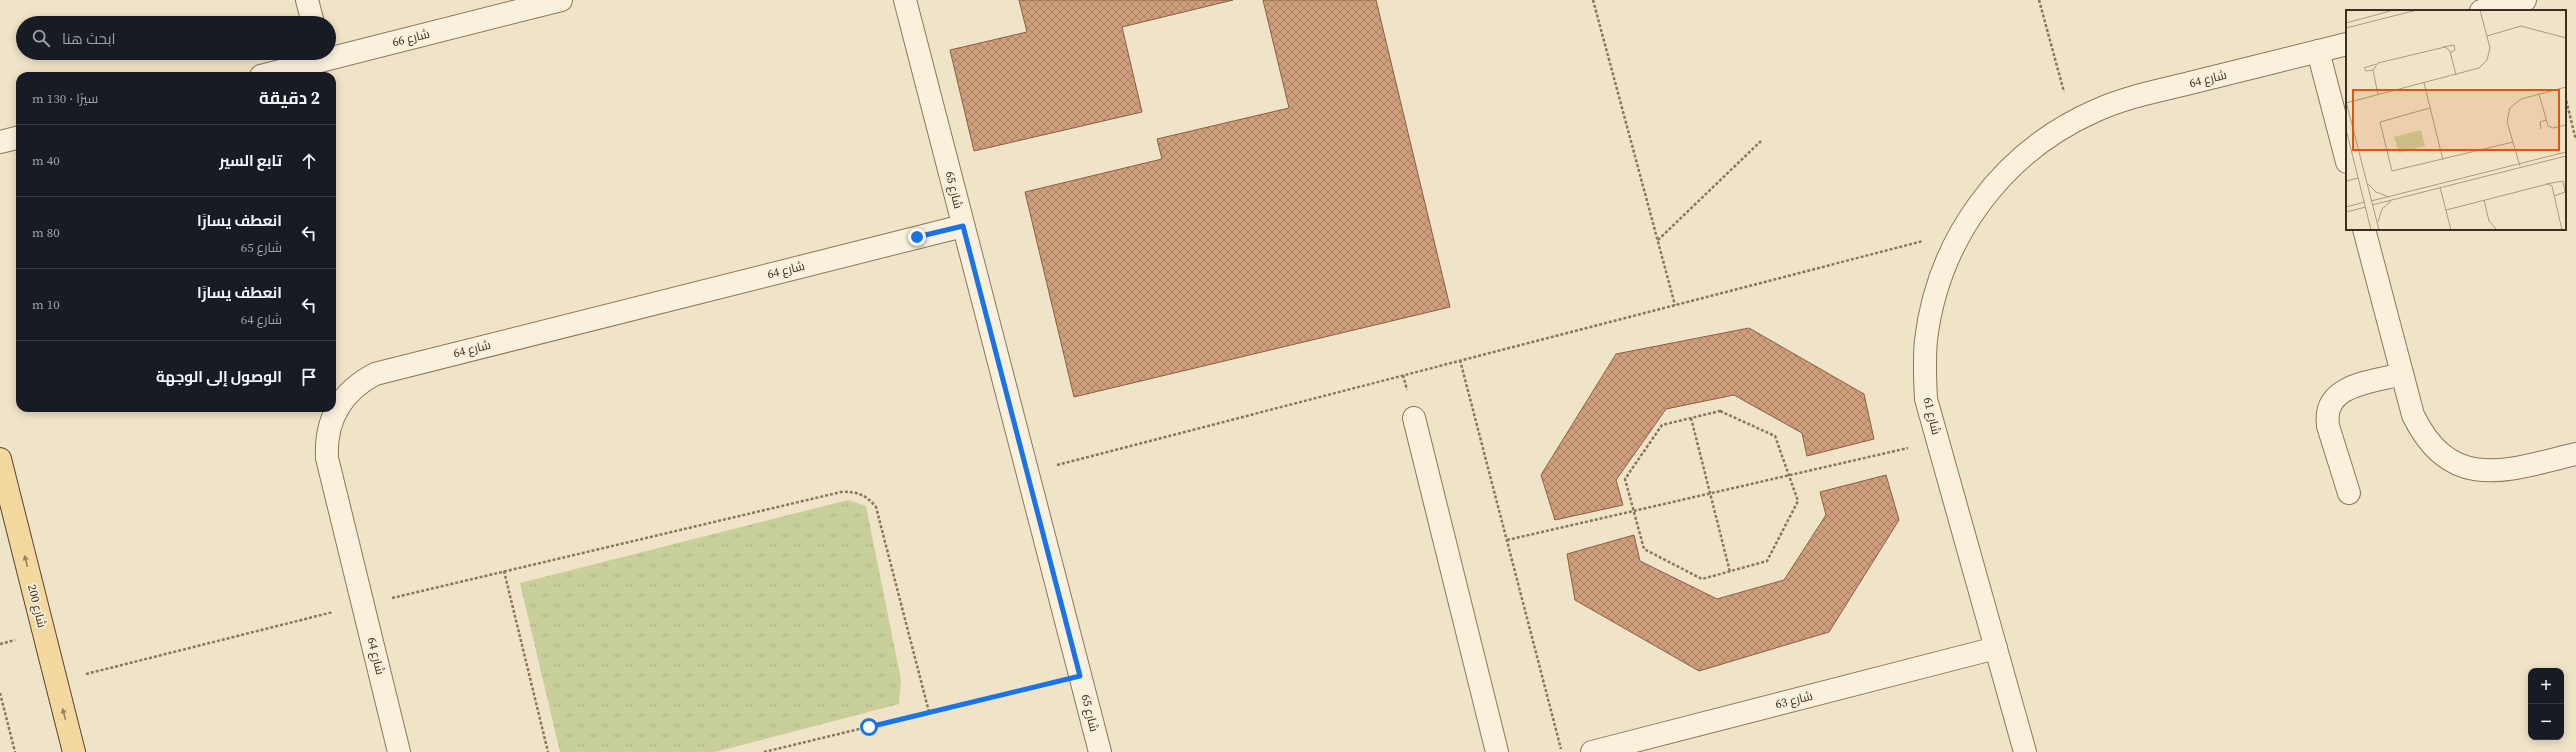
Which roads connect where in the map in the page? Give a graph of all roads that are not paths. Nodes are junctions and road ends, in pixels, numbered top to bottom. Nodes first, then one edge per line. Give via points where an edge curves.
1 (307, 0) edge
2 (561, 0) edge
3 (905, 0) edge
4 (2525, 0) edge
5 (2484, 10) edge
6 (311, 16) edge
7 (2346, 44) edge
8 (2318, 51) junction
9 (336, 53) edge
10 (311, 60) edge
11 (273, 72) edge
12 (2072, 122) joint
13 (16, 138) edge
14 (0, 142) edge
15 (2346, 158) edge
16 (963, 226) junction
17 (2364, 230) edge
18 (2402, 374) junction
19 (336, 409) edge
20 (335, 412) edge
21 (1414, 418) dead end
22 (2576, 454) edge
23 (0, 459) edge
24 (2349, 493) dead end
25 (1996, 648) junction
26 (74, 752) edge
27 (399, 752) edge
28 (1100, 752) edge
29 (1498, 752) edge
30 (1592, 752) edge
31 (2025, 752) edge

1 - 6 street
2 - 9 street, شارع 66
3 - 16 street, شارع 65
4 - 5 street
7 - 8 street, شارع 64
8 - 12 street, شارع 64 via 2120,101
8 - 15 street
10 - 11 street, شارع 66
12 - 25 street, شارع 61 via 2020,158 1978,204 1961,231 1937,285 1926,341 1926,399
13 - 14 street
16 - 19 street, شارع 64 via 375,374 360,382
16 - 28 street, شارع 65
17 - 18 street
18 - 22 street via 2413,415 2421,433 2434,448 2452,461 2472,469 2493,472
18 - 24 street via 2344,390 2335,396 2329,405 2328,426
20 - 27 street, شارع 64 via 326,441 327,458
21 - 29 street
26 -> 23 main road, شارع 200
25 - 30 street, شارع 63
25 - 31 street, شارع 61

